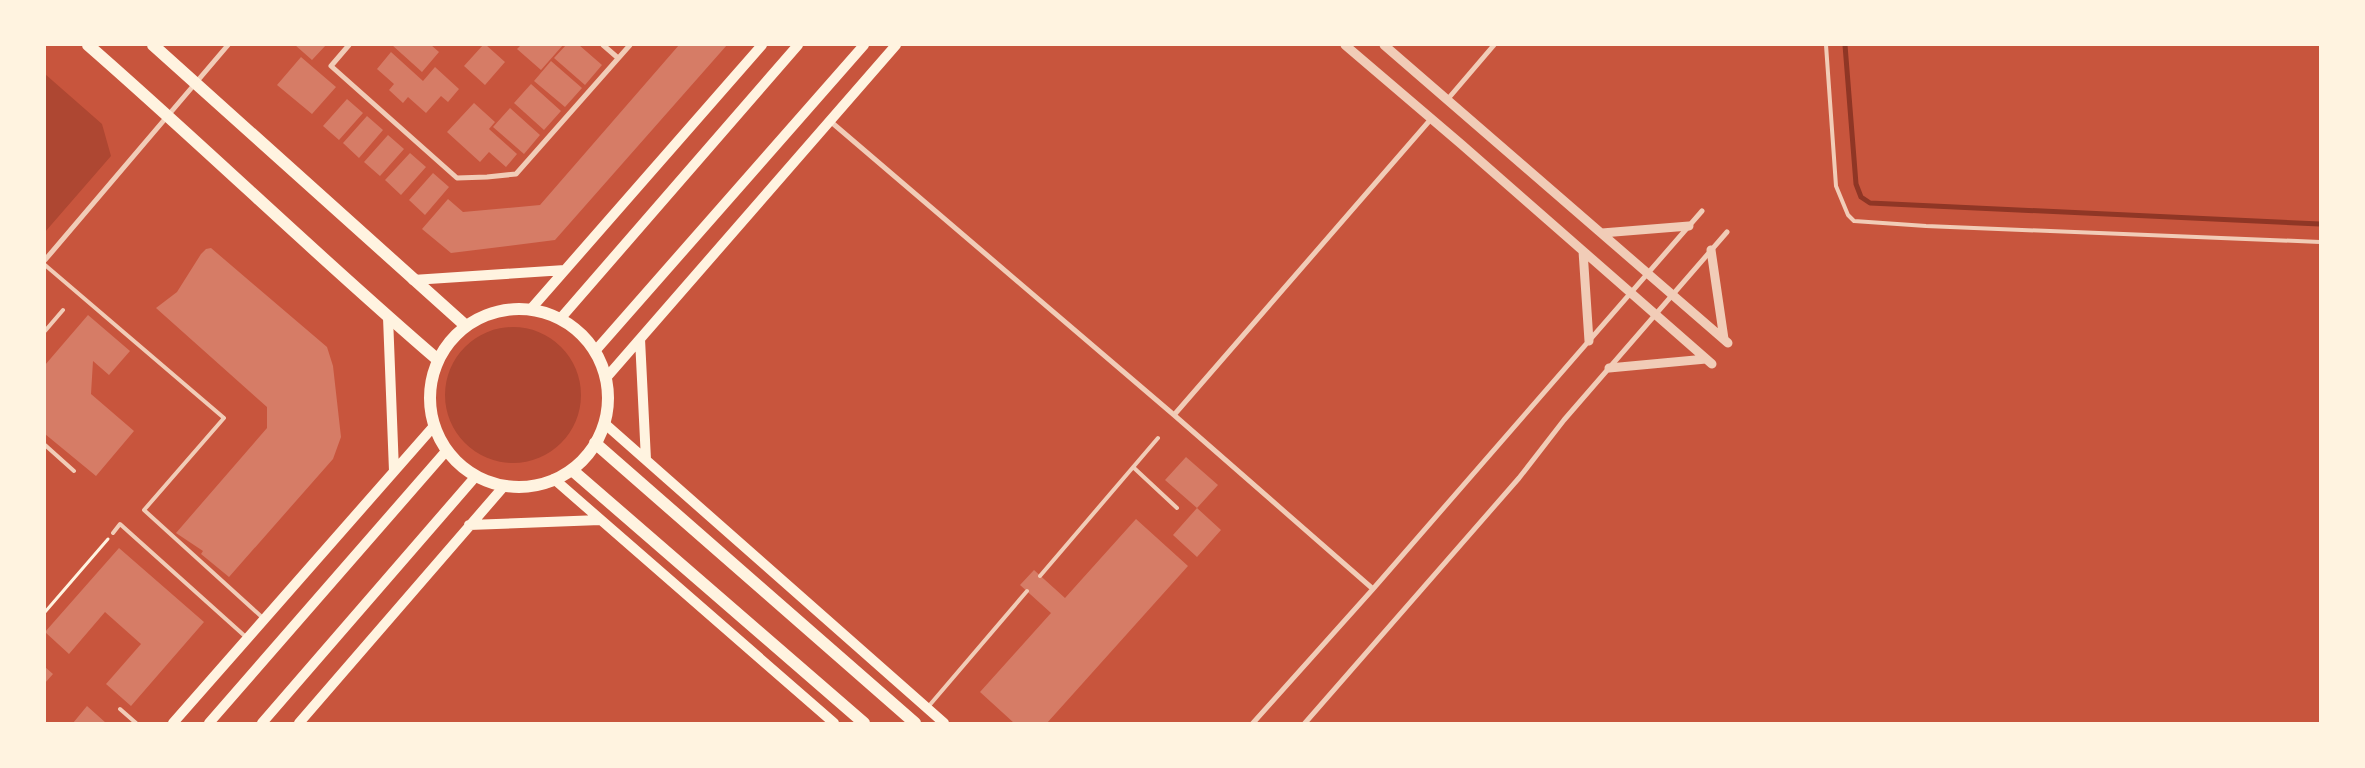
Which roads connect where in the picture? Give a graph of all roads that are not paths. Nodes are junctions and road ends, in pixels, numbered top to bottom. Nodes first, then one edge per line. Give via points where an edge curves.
1 (88, 45) edge
2 (153, 45) edge
3 (228, 45) edge
4 (349, 45) edge
5 (603, 45) edge
6 (630, 45) edge
7 (762, 45) edge
8 (798, 45) edge
9 (864, 45) edge
10 (896, 45) edge
11 (1345, 45) edge
12 (1384, 45) edge
13 (1494, 45) edge
14 (1826, 45) edge
15 (618, 58) junction
16 (194, 84) junction
17 (1447, 100) junction
18 (167, 115) junction
19 (1431, 119) junction
20 (830, 120) junction
21 (1702, 211) dead end
22 (1689, 226) junction
23 (1727, 232) dead end
24 (1602, 233) junction
25 (2320, 242) edge
26 (1711, 250) junction
27 (1583, 251) junction
28 (45, 260) edge
29 (45, 265) edge
30 (565, 270) junction
31 (1648, 273) junction
32 (413, 280) junction
33 (1630, 293) junction
34 (1673, 294) junction
35 (63, 310) dead end
36 (530, 310) junction
37 (1655, 314) junction
38 (388, 317) junction
39 (560, 319) junction
40 (466, 326) junction
41 (45, 331) edge
42 (640, 339) junction
43 (1589, 341) junction
44 (596, 350) junction
45 (438, 360) junction
46 (1609, 368) junction
47 (606, 378) junction
48 (1174, 415) junction
49 (604, 423) junction
50 (434, 426) junction
51 (1158, 438) dead end
52 (595, 443) junction
53 (45, 445) edge
54 (447, 450) junction
55 (646, 460) junction
56 (1133, 467) junction
57 (572, 470) junction
58 (74, 471) dead end
59 (394, 471) junction
60 (476, 476) junction
61 (554, 479) junction
62 (505, 485) junction
63 (1177, 508) dead end
64 (600, 520) junction
65 (469, 525) junction
66 (113, 533) road end
67 (1040, 576) dead end
68 (1373, 589) junction
69 (1027, 591) dead end
70 (264, 618) junction
71 (247, 638) junction
72 (120, 709) dead end
73 (927, 709) junction
74 (136, 723) edge
75 (173, 723) edge
76 (209, 723) edge
77 (262, 723) edge
78 (299, 723) edge
79 (834, 723) edge
80 (864, 723) edge
81 (915, 723) edge
82 (944, 723) edge
83 (1252, 723) edge
84 (1305, 723) edge

1 - 18 main road
2 - 16 main road
3 - 16 street
4 - 15 street via 331,66 457,178 516,174
5 - 15 street
6 - 15 street
7 - 30 main road
8 - 39 main road
9 - 44 main road
10 - 20 main road
11 - 19 street
12 - 17 street
13 - 17 street
14 - 25 lane via 1836,186 1848,215 1854,221
16 - 18 street
16 - 32 main road
17 - 24 street
18 - 28 street
18 - 38 main road
19 - 27 street
19 - 48 street
20 - 42 main road
20 - 48 street
21 - 22 street
22 - 24 street
22 - 31 street
23 - 26 street
24 - 31 street
26 - 34 street
26 - 34 street via 1726,341
27 - 33 street
27 - 43 street
29 - 70 lane via 224,418 144,510
30 - 32 main road
30 - 36 main road
31 - 33 street
31 - 34 street
32 - 40 main road
33 - 37 street
33 - 43 street
34 - 37 street
35 - 41 lane
36 - 39 main road
36 - 40 main road via 511,308 482,316
37 - 46 street
37 - 46 street via 1709,361
38 - 45 main road
38 - 59 main road
39 - 44 main road
40 - 45 main road
42 - 47 main road
42 - 55 main road
43 - 68 street
44 - 47 main road
45 - 50 main road via 430,387
46 - 84 street via 1519,478
47 - 49 main road via 608,394
48 - 68 street
49 - 52 main road
49 - 55 main road
50 - 54 main road
50 - 59 main road
51 - 56 lane
52 - 57 main road
52 - 81 main road
53 - 58 lane
54 - 60 main road via 462,468
54 - 76 main road
55 - 73 main road
56 - 63 lane
56 - 67 lane
57 - 61 main road
57 - 80 main road
59 - 70 main road
60 - 62 main road
60 - 77 main road
61 - 62 main road via 518,488
61 - 64 main road
62 - 65 main road
64 - 65 main road
64 - 79 main road
65 - 78 main road
66 - 71 lane via 120,524
68 - 83 street
69 - 73 lane
70 - 71 main road
71 - 75 main road
72 - 74 lane
73 - 82 main road

